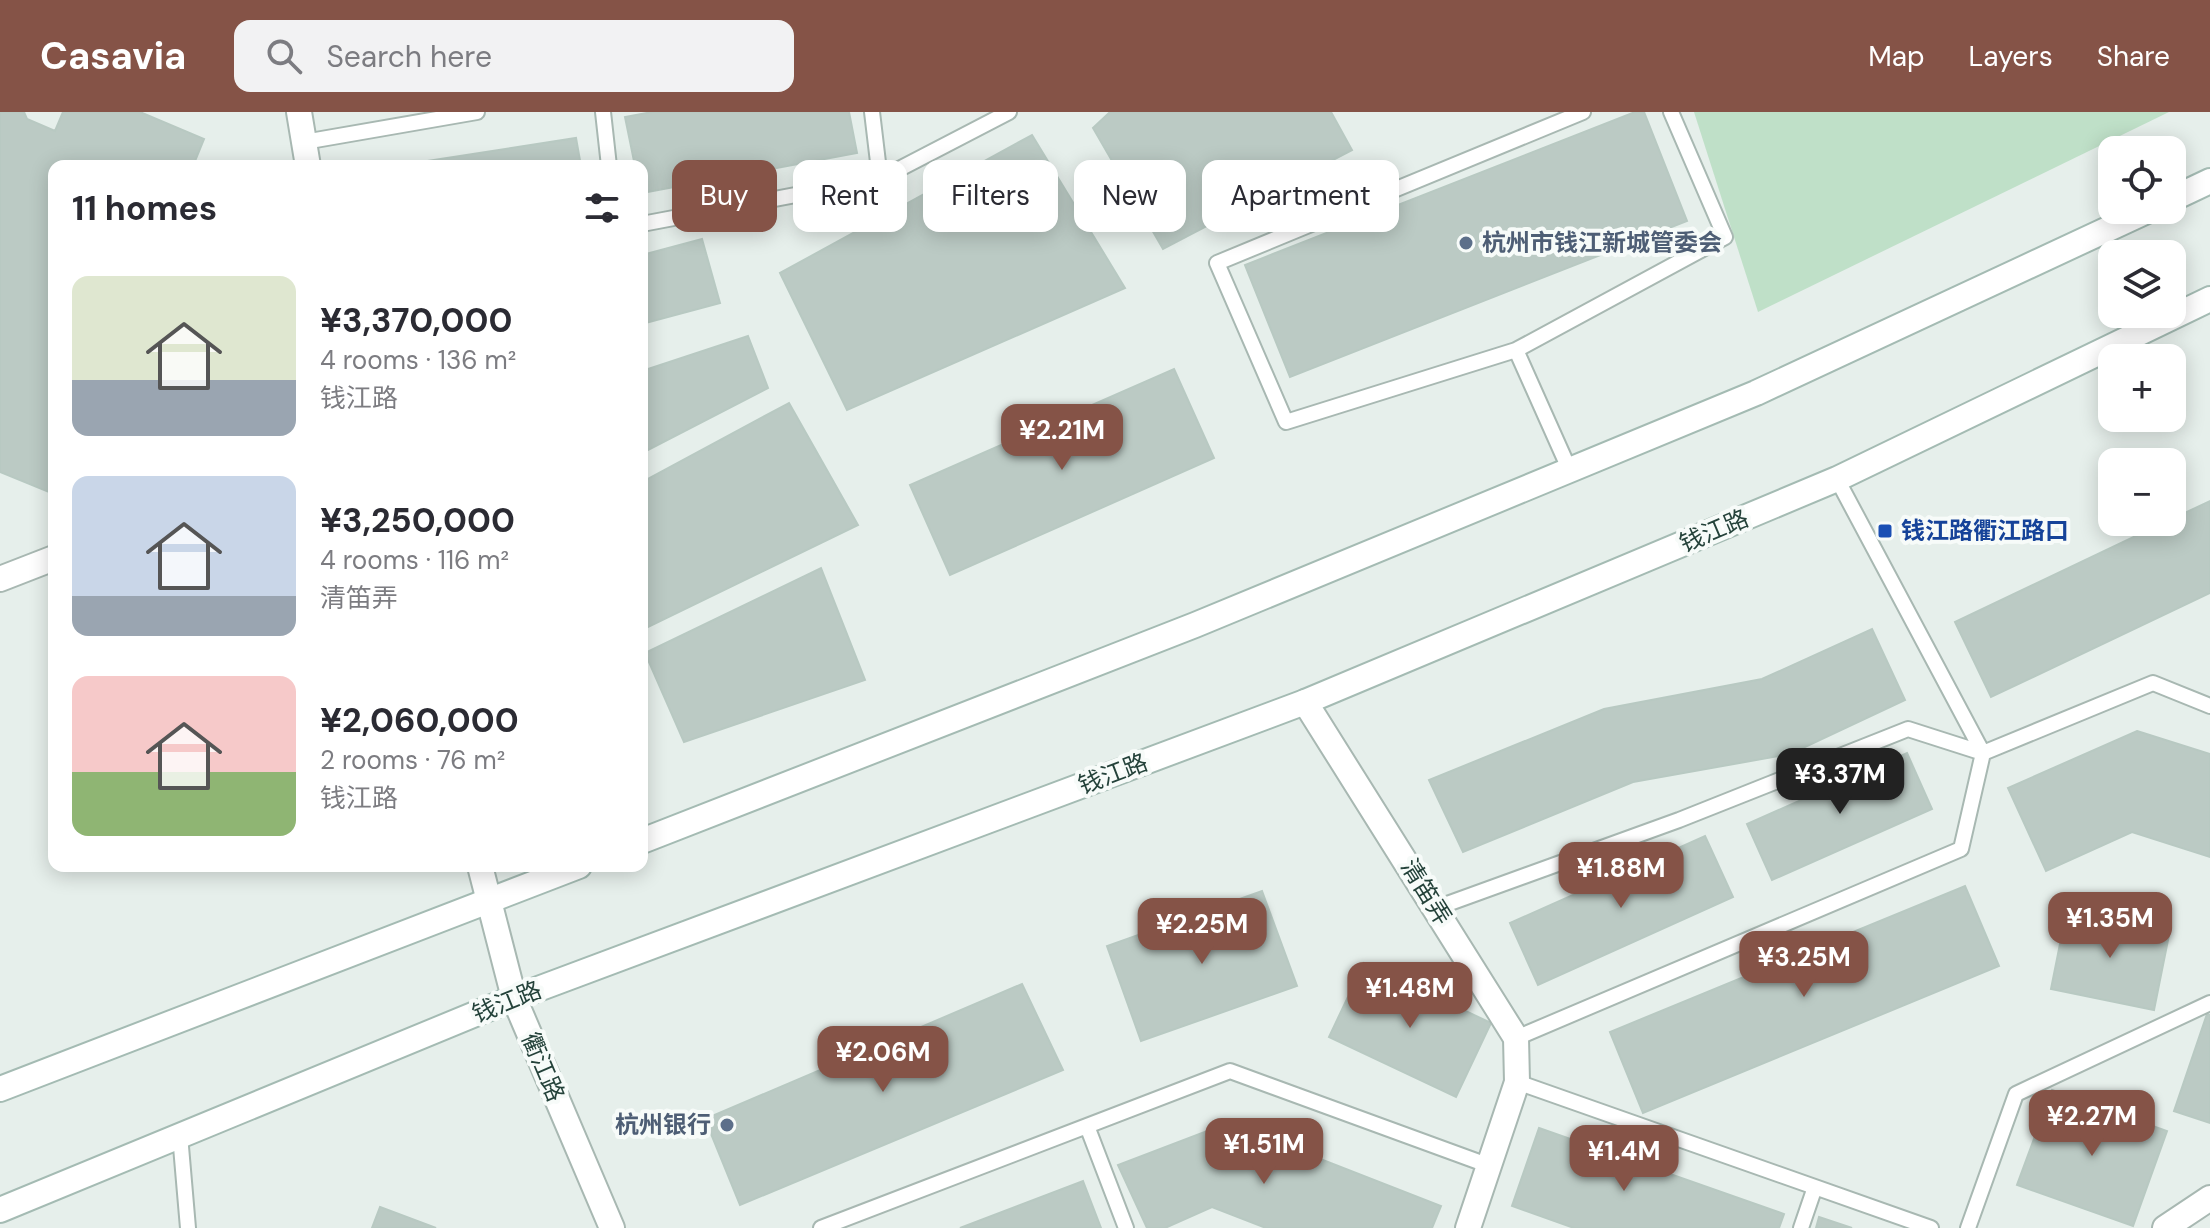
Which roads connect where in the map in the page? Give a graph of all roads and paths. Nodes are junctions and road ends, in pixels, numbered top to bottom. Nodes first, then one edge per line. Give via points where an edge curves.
1 (299, 112) edge
2 (477, 112) edge
3 (603, 112) edge
4 (872, 112) edge
5 (1009, 112) edge
6 (1583, 112) edge
7 (1671, 112) edge
8 (306, 154) edge
9 (608, 160) edge
10 (878, 160) edge
11 (907, 165) edge
12 (2210, 181) edge
13 (2186, 192) edge
14 (793, 195) edge
15 (648, 223) edge
16 (2119, 224) edge
17 (2210, 299) edge
18 (1516, 350) junction
19 (1570, 471) junction
20 (1837, 479) junction
21 (48, 560) edge
22 (0, 579) edge
23 (1305, 702) junction
24 (2210, 706) edge
25 (1983, 753) junction
26 (648, 839) edge
27 (482, 872) edge
28 (564, 872) edge
29 (489, 901) junction
30 (1436, 908) junction
31 (514, 998) junction
32 (2210, 1003) edge
33 (1516, 1038) junction
34 (1517, 1082) junction
35 (0, 1089) edge
36 (1087, 1126) junction
37 (180, 1135) junction
38 (1490, 1166) junction
39 (1815, 1187) junction
40 (2210, 1198) edge
41 (0, 1210) edge
42 (188, 1228) edge
43 (612, 1228) edge
44 (821, 1228) edge
45 (1126, 1228) edge
46 (1468, 1228) edge
47 (1801, 1228) edge
48 (1931, 1228) edge
49 (1968, 1228) edge
50 (2165, 1228) edge

1 - 8 main road
2 - 8 lane
3 - 9 lane
4 - 10 lane
5 - 11 lane
6 - 18 lane via 1217,263 1286,422
7 - 18 lane via 1725,237
12 - 13 main road
14 - 15 lane
16 - 19 main road via 1756,393
17 - 20 main road, 钱江路
18 - 19 lane
19 - 26 main road via 1195,625
20 - 23 main road, 钱江路
20 - 25 lane
21 - 22 main road
23 - 30 main road, 清笛弄
23 - 31 main road, 钱江路
24 - 25 lane via 2153,683
25 - 30 lane via 1908,729
25 - 33 lane via 1961,849
27 - 29 main road, 衢江路
28 - 29 main road
29 - 31 main road, 衢江路
29 - 35 main road
30 - 33 main road, 清笛弄
31 - 37 main road, 钱江路
31 - 43 main road, 衢江路
32 - 49 lane via 2016,1094
33 - 34 main road
34 - 38 main road
34 - 39 lane
36 - 38 lane via 1230,1071
36 - 44 lane
36 - 45 lane
37 - 41 main road, 钱江路
37 - 42 lane
38 - 46 main road
39 - 47 lane
39 - 48 lane
40 - 50 main road

